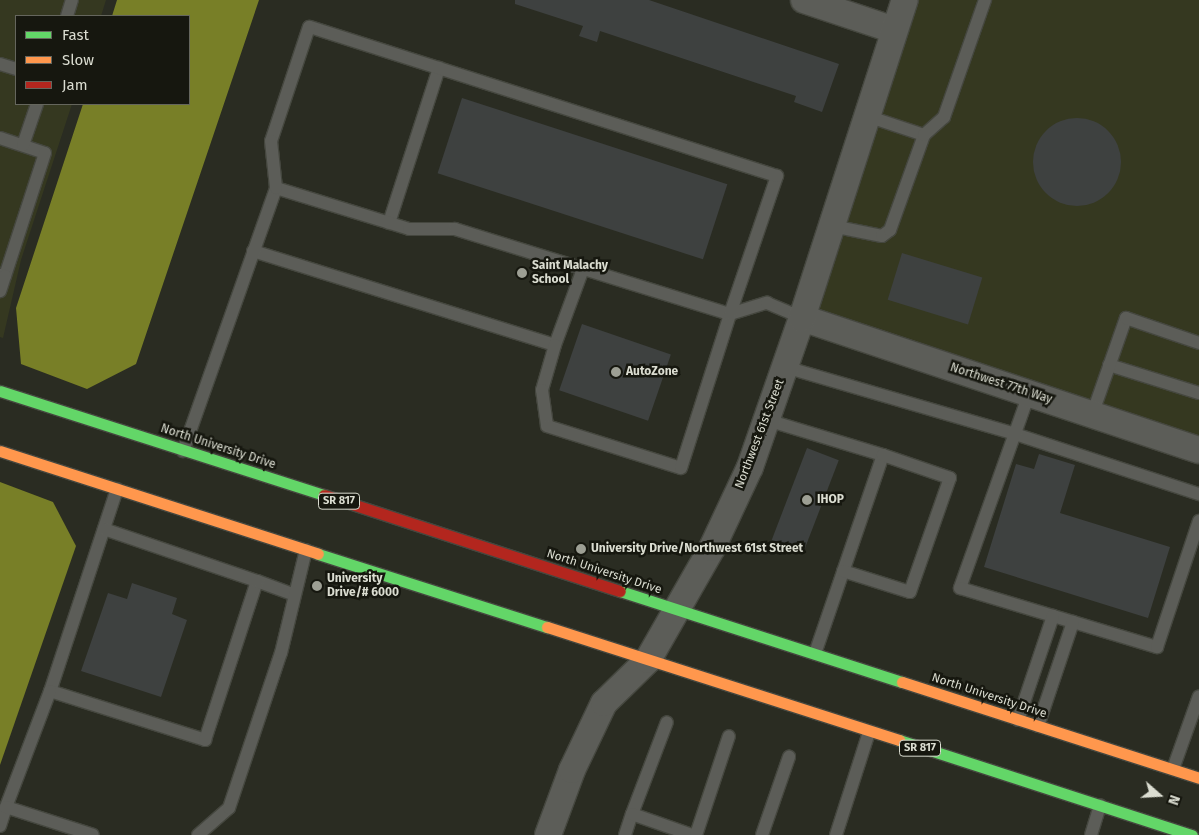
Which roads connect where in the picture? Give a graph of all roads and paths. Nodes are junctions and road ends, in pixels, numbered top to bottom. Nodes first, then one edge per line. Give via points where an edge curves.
1 (72, 0) edge
2 (804, 0) edge
3 (905, 0) edge
4 (985, 0) edge
5 (67, 15) edge
6 (894, 30) junction
7 (0, 64) edge
8 (439, 68) junction
9 (15, 69) edge
10 (38, 105) edge
11 (867, 116) junction
12 (924, 135) junction
13 (0, 138) edge
14 (23, 145) junction
15 (276, 188) junction
16 (390, 223) junction
17 (832, 226) junction
18 (254, 251) junction
19 (583, 268) junction
20 (2, 276) edge
21 (0, 291) edge
22 (730, 314) junction
23 (802, 318) junction
24 (1199, 343) edge
25 (555, 345) junction
26 (1109, 365) junction
27 (785, 367) junction
28 (0, 391) edge
29 (1199, 393) edge
30 (1029, 394) junction
31 (1092, 415) junction
32 (767, 420) junction
33 (1015, 434) junction
34 (183, 450) junction
35 (1199, 450) edge
36 (0, 451) edge
37 (883, 455) junction
38 (117, 489) junction
39 (1199, 494) edge
40 (1199, 521) edge
41 (104, 529) junction
42 (306, 550) junction
43 (843, 571) junction
44 (257, 581) junction
45 (295, 595) junction
46 (678, 610) junction
47 (1053, 616) junction
48 (1073, 622) junction
49 (815, 654) junction
50 (648, 660) junction
51 (50, 691) junction
52 (1199, 696) edge
53 (1018, 720) junction
54 (666, 722) dead end
55 (1038, 726) junction
56 (869, 732) junction
57 (729, 736) dead end
58 (789, 758) dead end
59 (1173, 770) junction
60 (1199, 778) edge
61 (1100, 805) junction
62 (6, 807) junction
63 (632, 814) junction
64 (0, 826) edge
65 (93, 835) edge
66 (198, 835) edge
67 (548, 835) edge
68 (624, 835) edge
69 (692, 835) edge
70 (696, 835) edge
71 (762, 835) edge
72 (836, 835) edge
73 (1091, 835) edge
74 (1192, 835) edge

1 - 5 lane
2 - 6 street
3 - 6 street, Northwest 61st Street
4 - 12 lane via 944,117
6 - 11 street, Northwest 61st Street
7 - 9 lane
8 - 15 lane via 309,27 271,140
8 - 16 lane
8 - 22 lane via 777,176
10 - 14 lane
11 - 12 lane
11 - 17 street, Northwest 61st Street
12 - 17 lane via 890,230 882,236
13 - 14 lane
14 - 20 lane via 45,153
15 - 16 lane
15 - 18 lane
16 - 19 lane via 409,229 455,229
17 - 23 street, Northwest 61st Street
18 - 25 lane
18 - 34 lane
19 - 22 lane
19 - 25 lane
20 - 21 lane
22 - 23 lane via 767,303
22 - 25 lane via 681,468 547,426 542,390
23 - 27 street, Northwest 61st Street
23 - 30 street, Northwest 77th Way
24 - 26 lane via 1126,318
26 - 29 lane
26 - 31 lane
27 - 32 street, Northwest 61st Street
27 - 33 lane
28 - 34 main road, North University Drive / SR 817
30 - 31 street, Northwest 77th Way
30 - 33 lane
31 - 35 street, Northwest 77th Way
32 - 37 lane
32 - 46 street, Northwest 61st Street via 750,467
33 - 39 lane
33 - 47 lane via 960,588
34 - 46 main road, North University Drive / SR 817
36 - 38 main road, SR 817
37 - 43 lane
37 - 43 lane via 950,478 910,592
38 - 41 lane
38 - 42 main road, SR 817
40 - 48 lane via 1158,647
41 - 44 lane
41 - 51 lane
42 - 45 lane
42 - 50 main road, SR 817
43 - 49 lane
44 - 45 lane
44 - 51 lane via 205,740
45 - 66 lane via 281,653 229,808
46 - 49 main road, North University Drive / SR 817
46 - 50 street, Northwest 61st Street
47 - 48 lane
47 - 53 lane
48 - 55 lane
49 - 53 main road, North University Drive / SR 817
50 - 56 main road, SR 817
50 - 67 street, Northwest 61st Street via 604,703 572,770
51 - 62 lane
52 - 59 lane
53 - 55 main road, North University Drive / SR 817
54 - 63 lane
55 - 59 main road, North University Drive / SR 817
56 - 61 main road, SR 817
56 - 72 lane
57 - 70 lane
58 - 71 lane
59 - 60 main road, North University Drive / SR 817
61 - 73 lane
61 - 74 main road, SR 817
62 - 64 lane
62 - 65 lane
63 - 68 lane
63 - 69 lane

